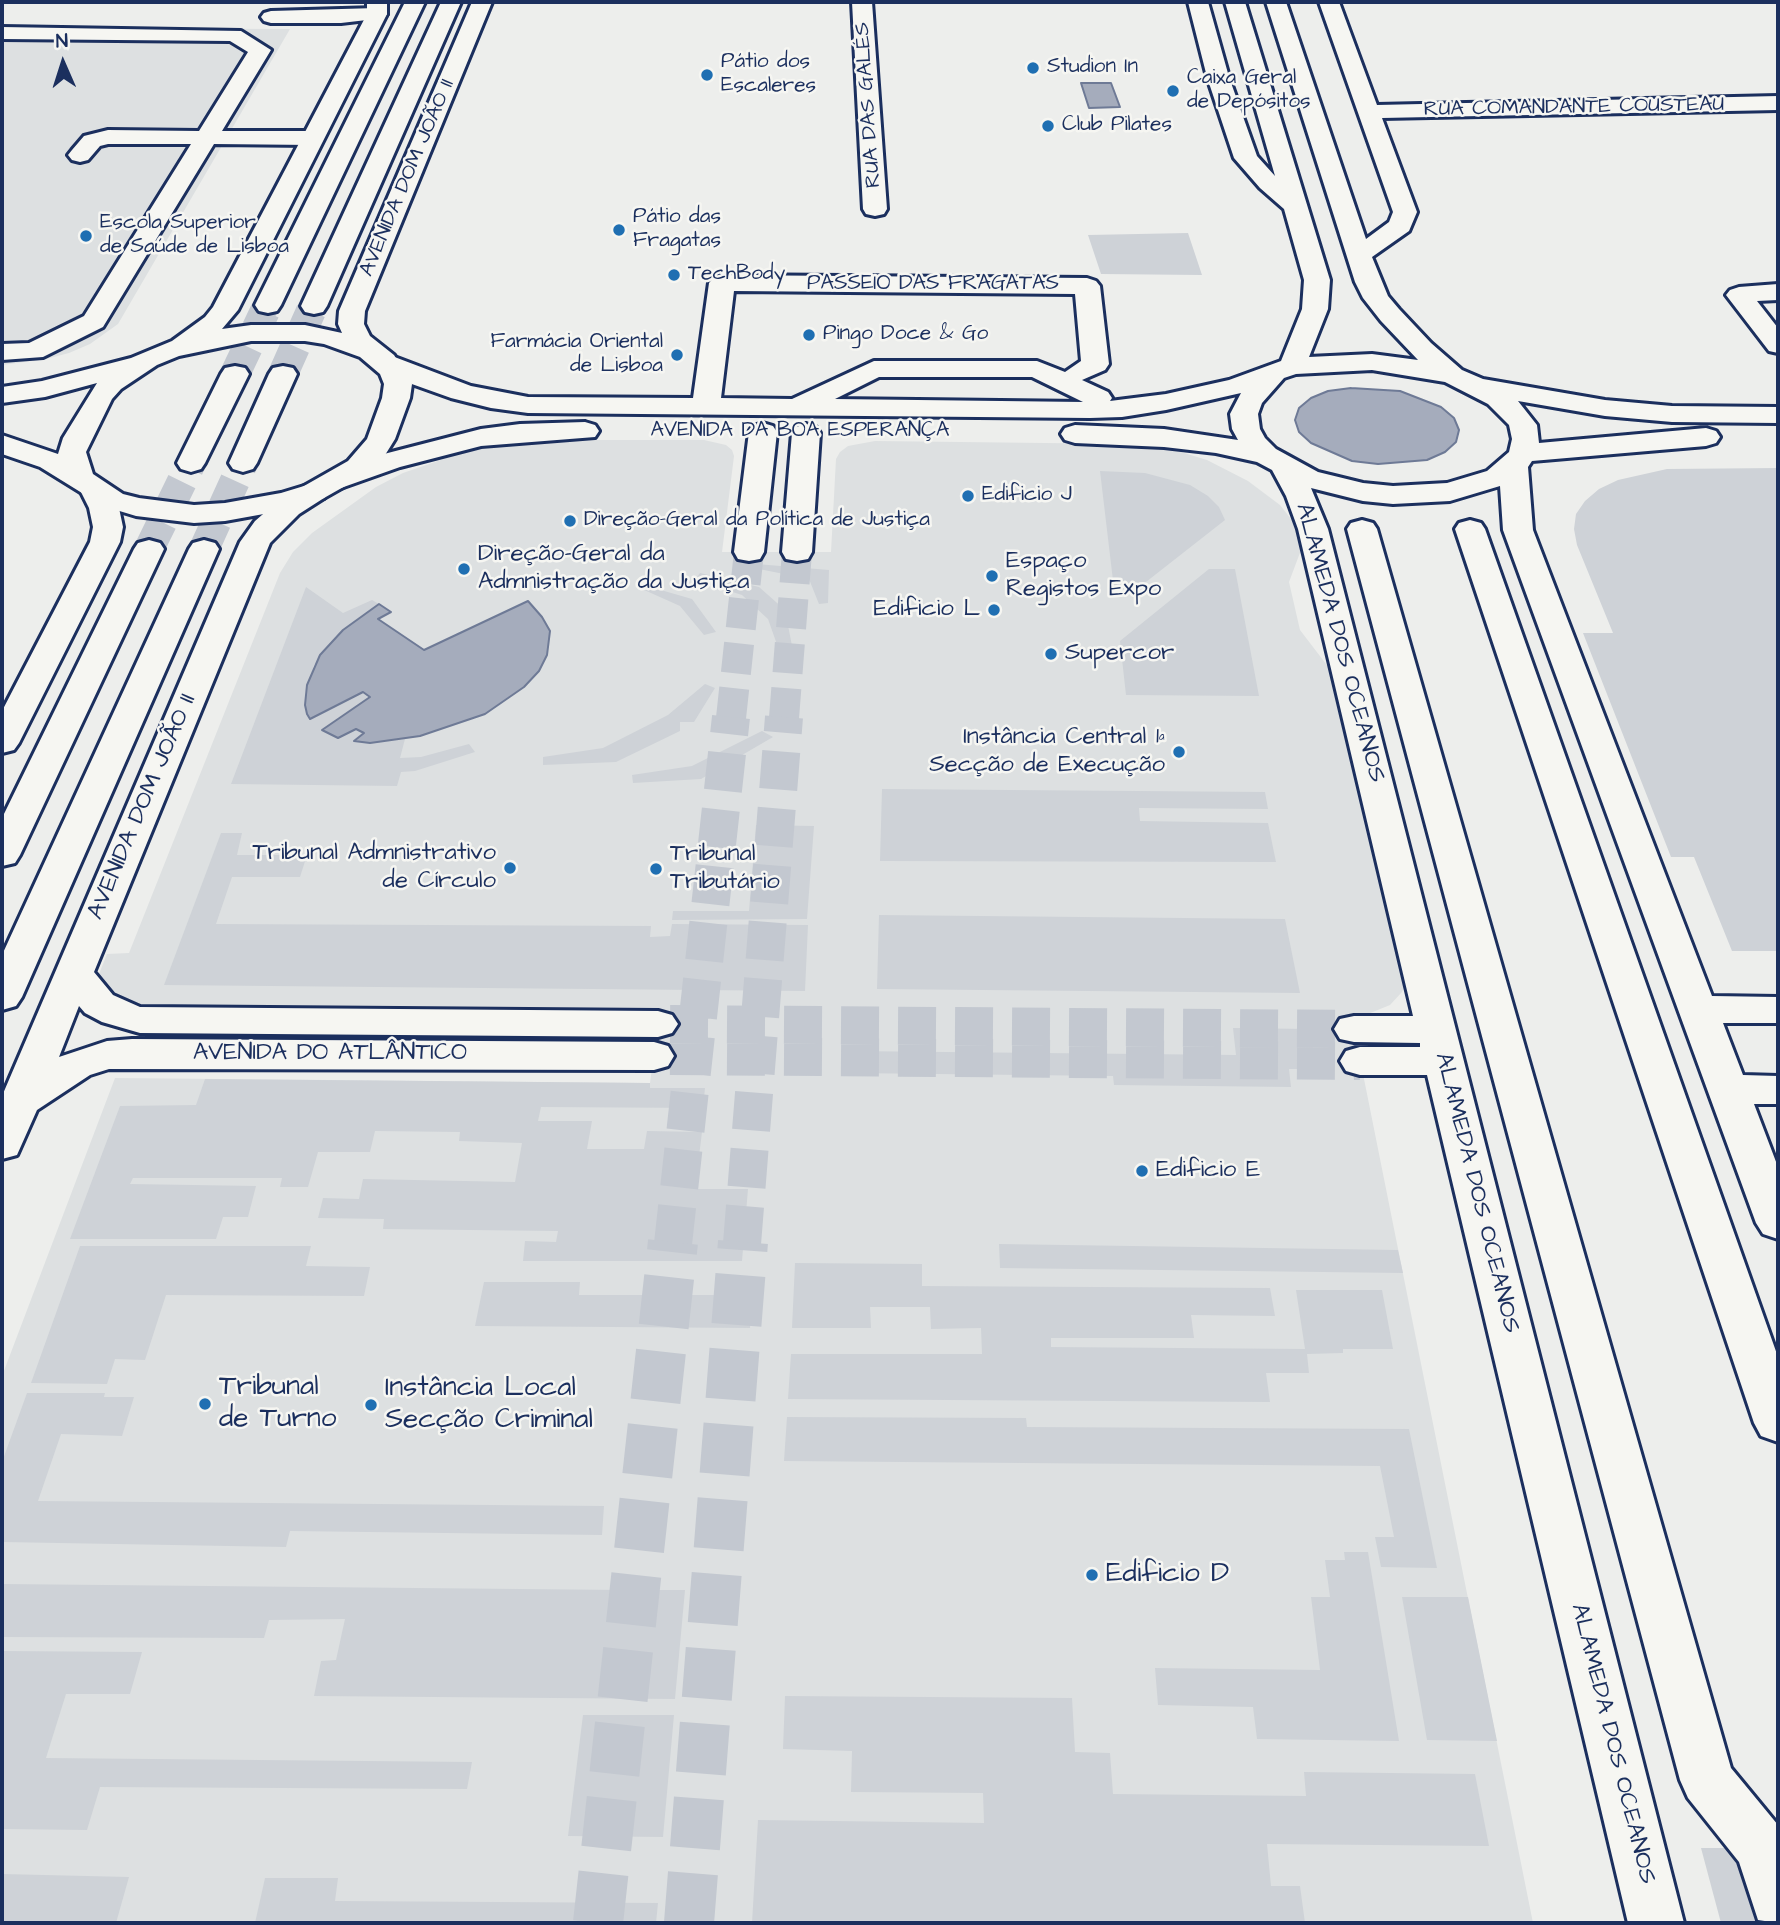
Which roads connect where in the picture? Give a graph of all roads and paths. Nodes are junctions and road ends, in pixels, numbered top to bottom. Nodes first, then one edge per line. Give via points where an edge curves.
1 (409, 2) edge
2 (415, 2) edge
3 (451, 2) edge
4 (482, 2) edge
5 (862, 2) edge
6 (1198, 2) edge
7 (1235, 2) edge
8 (1276, 2) edge
9 (1329, 2) edge
10 (371, 10) edge
11 (273, 13) dead end
12 (2, 33) edge
13 (1778, 103) edge
14 (1370, 112) junction
15 (1315, 120) junction
16 (208, 137) junction
17 (312, 138) junction
18 (80, 155) dead end
19 (1387, 158) junction
20 (1293, 204) junction
21 (875, 209) dead end
22 (1359, 255) junction
23 (1778, 292) edge
24 (268, 305) tunnel mouth
25 (314, 306) tunnel mouth
26 (1778, 345) edge
27 (2, 352) edge
28 (159, 355) junction
29 (377, 356) junction
30 (1282, 370) junction
31 (1078, 373) dead end
32 (235, 374) tunnel mouth
33 (283, 374) tunnel mouth
34 (1467, 381) junction
35 (2, 395) edge
36 (706, 408) junction
37 (1122, 409) junction
38 (1778, 415) edge
39 (800, 420) junction
40 (763, 432) junction
41 (1778, 438) edge
42 (2, 444) edge
43 (1518, 459) junction
44 (1275, 461) junction
45 (191, 463) tunnel mouth
46 (243, 463) tunnel mouth
47 (88, 485) junction
48 (326, 486) junction
49 (1362, 529) dead end
50 (1470, 529) dead end
51 (149, 549) tunnel mouth
52 (204, 549) tunnel mouth
53 (750, 552) tunnel mouth
54 (797, 552) tunnel mouth
55 (2, 743) edge
56 (2, 855) edge
57 (73, 974) junction
58 (2, 997) edge
59 (1698, 1010) junction
60 (1778, 1010) edge
61 (1357, 1045) tunnel mouth
62 (1440, 1046) junction
63 (1728, 1089) junction
64 (1778, 1090) edge
65 (19, 1102) junction
66 (2, 1144) edge
67 (1778, 1223) edge
68 (1778, 1423) edge
69 (1778, 1901) edge
70 (1656, 1923) edge

1 - 10 street
2 - 24 street
3 - 25 street, AVENIDA DOM JOÃO II
4 - 29 street, AVENIDA DOM JOÃO II via 352,311 351,324 358,339
5 - 21 street, RUA DAS GALÉS
6 - 20 street via 1246,158
7 - 20 street
8 - 15 street
9 - 14 street
10 - 11 street via 341,17
10 - 17 street
12 - 16 street via 234,35 260,50
13 - 14 street, RUA COMANDANTE COUSTEAU
14 - 19 street
15 - 19 street
15 - 22 street
16 - 17 street
16 - 18 street via 108,137 92,141
16 - 27 street via 94,321 34,351
17 - 28 street via 225,310 214,323
19 - 22 street via 1404,219
20 - 30 street via 1317,280 1315,309
22 - 34 street via 1376,298 1422,349
23 - 26 street via 1739,295
28 - 29 street, AVENIDA DA BOA ESPERANÇA via 223,337 278,332 329,337
28 - 35 street via 45,389
28 - 47 street via 111,383 76,438 74,466
29 - 36 street, AVENIDA DA BOA ESPERANÇA via 419,377 491,400 567,407
29 - 48 street, AVENIDA DOM JOÃO II via 398,384 381,439 365,460
30 - 34 street, AVENIDA DA BOA ESPERANÇA via 1372,362 1410,366
30 - 37 street, AVENIDA DA BOA ESPERANÇA via 1225,388
30 - 44 street, ALAMEDA DOS OCEANOS via 1249,401 1244,414 1253,442
31 - 36 street, PASSEIO DAS FRAGATAS via 1095,364 1087,286 722,283
32 - 45 street
33 - 46 street
34 - 38 street via 1605,408
34 - 43 street via 1498,398 1523,425 1526,439
36 - 39 street, AVENIDA DA BOA ESPERANÇA
37 - 39 street, AVENIDA DA BOA ESPERANÇA
37 - 39 street via 1037,369 874,369
39 - 40 street, AVENIDA DA BOA ESPERANÇA
39 - 44 street, AVENIDA DA BOA ESPERANÇA via 1104,434 1216,444
39 - 54 street
40 - 48 street, AVENIDA DA BOA ESPERANÇA via 520,433 444,446
40 - 53 street
41 - 43 street via 1661,439
42 - 47 street via 50,461
43 - 44 street, AVENIDA DA BOA ESPERANÇA via 1497,477 1475,486 1403,495 1334,486
43 - 59 street via 1518,530
44 - 62 street, ALAMEDA DOS OCEANOS via 1301,496 1313,528
47 - 48 street via 136,507 194,514 256,508
47 - 55 street via 104,508 105,542
48 - 57 street, AVENIDA DOM JOÃO II via 288,509 255,542
49 - 69 street via 1707,1780 1763,1849
50 - 68 street
51 - 56 street
52 - 58 street, AVENIDA DOM JOÃO II
57 - 65 street, AVENIDA DOM JOÃO II
57 - 65 street, AVENIDA DO ATLÂNTICO via 99,1004 140,1020 656,1040 132,1052 76,1065
59 - 60 street
59 - 63 street
61 - 62 street
62 - 70 street, ALAMEDA DOS OCEANOS
63 - 64 street
63 - 67 street
65 - 66 street, AVENIDA DOM JOÃO II

